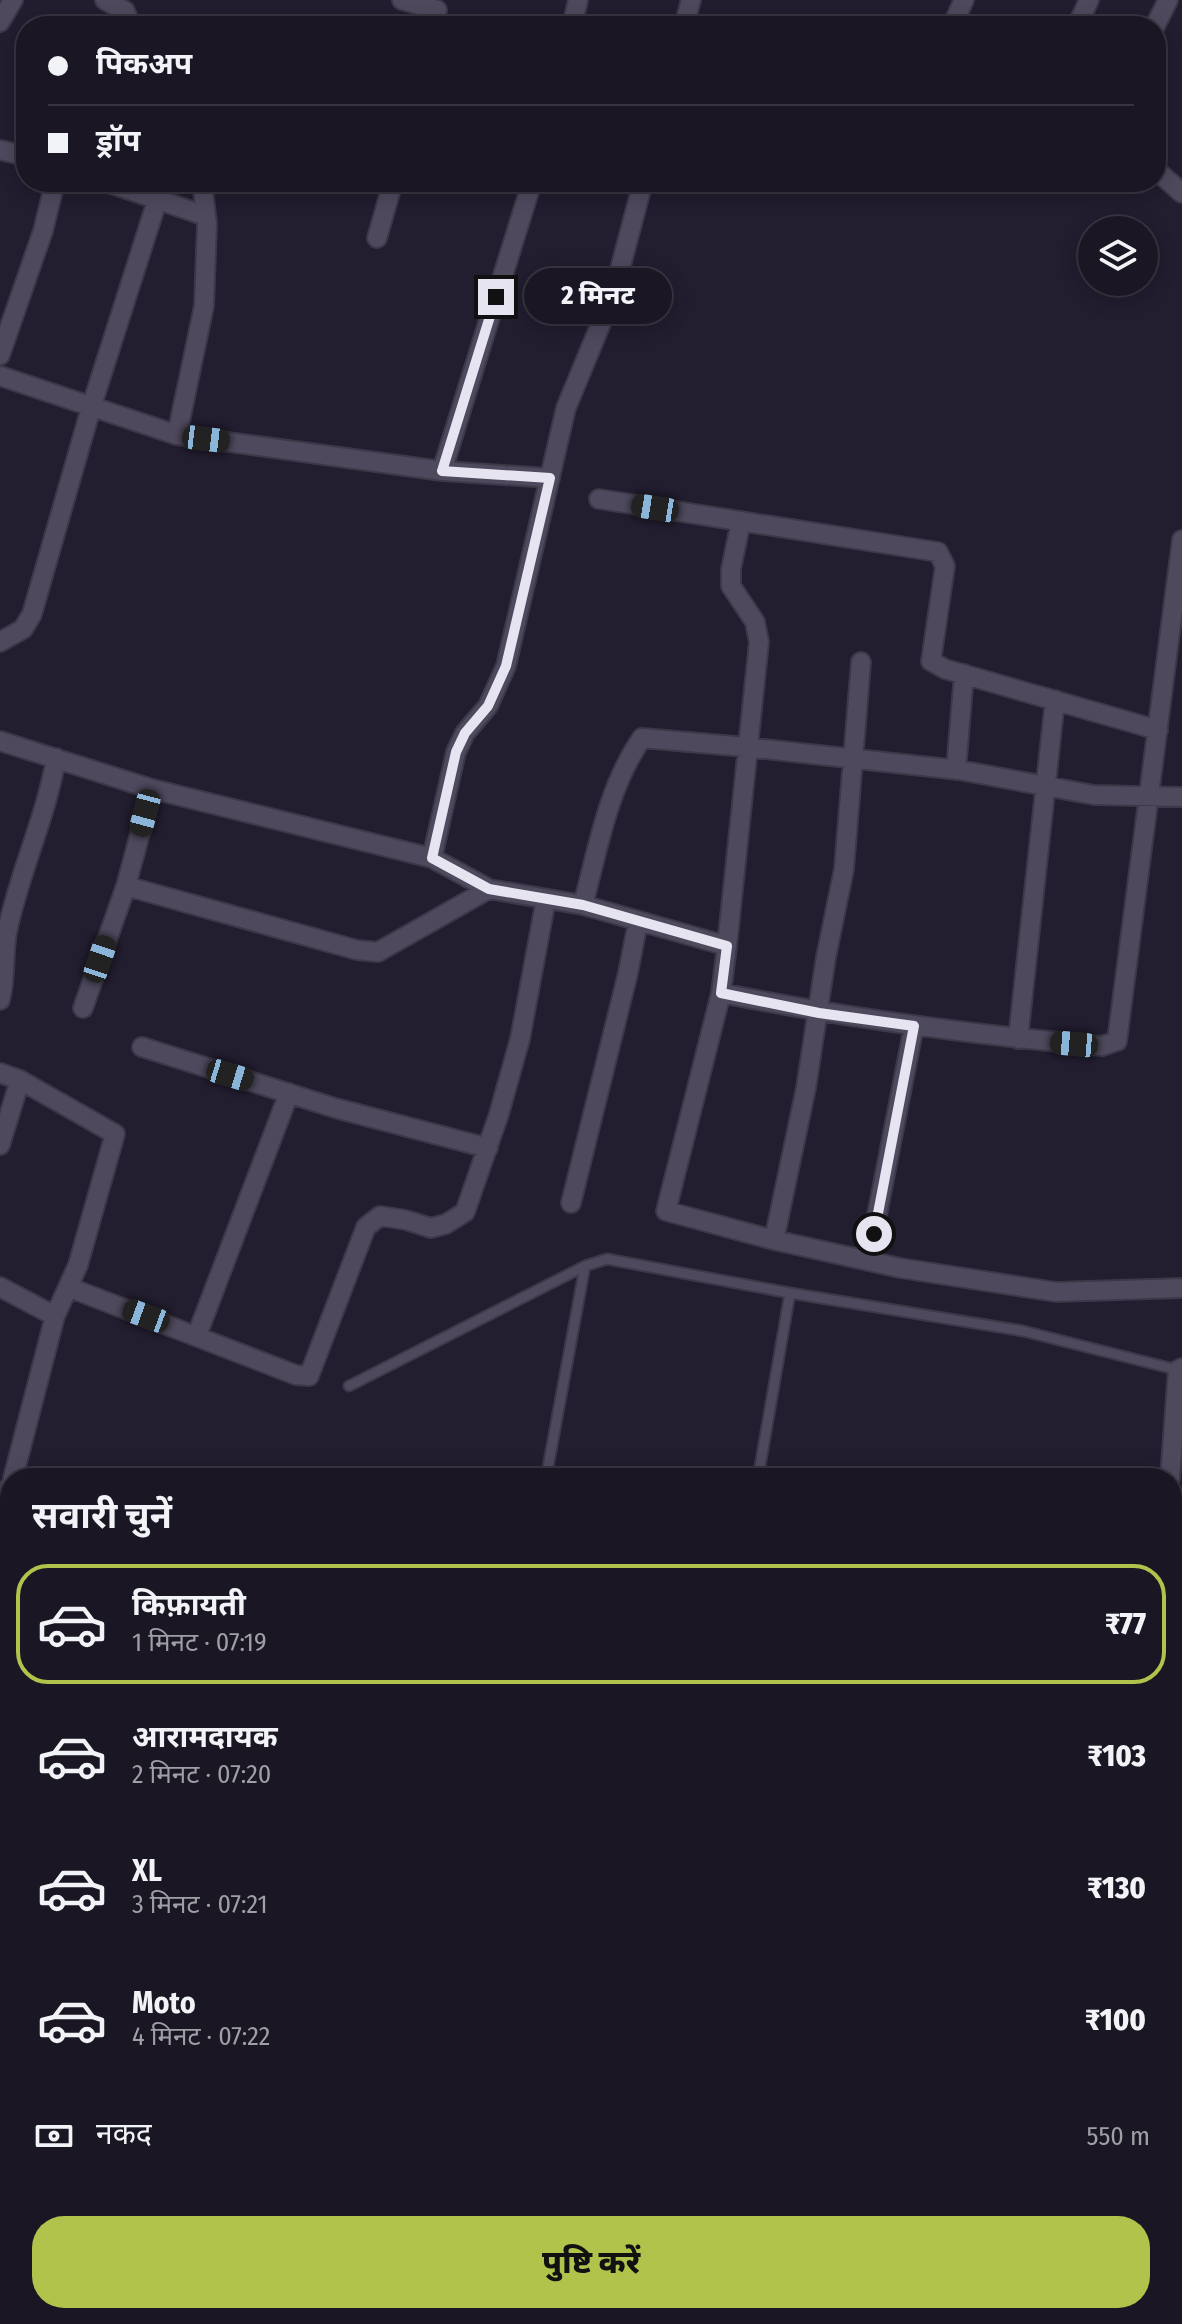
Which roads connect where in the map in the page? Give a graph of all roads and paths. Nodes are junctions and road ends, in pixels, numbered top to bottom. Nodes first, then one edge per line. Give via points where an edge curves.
1 (13, 0) edge
2 (105, 0) edge
3 (402, 0) edge
4 (437, 12) edge
5 (127, 16) edge
6 (0, 22) edge
7 (1166, 179) edge
8 (53, 192) edge
9 (133, 192) edge
10 (203, 192) edge
11 (390, 192) edge
12 (529, 192) edge
13 (640, 192) edge
14 (1182, 193) edge
15 (157, 201) junction
16 (206, 216) junction
17 (377, 238) dead end
18 (0, 355) edge
19 (0, 376) edge
20 (91, 408) junction
21 (177, 435) junction
22 (442, 471) junction
23 (550, 478) junction
24 (599, 499) dead end
25 (741, 521) junction
26 (1182, 540) edge
27 (0, 642) edge
28 (861, 662) dead end
29 (964, 674) junction
30 (1055, 700) junction
31 (1158, 730) junction
32 (0, 741) edge
33 (746, 747) junction
34 (56, 758) junction
35 (853, 760) junction
36 (956, 770) junction
37 (1043, 788) junction
38 (152, 789) junction
39 (1182, 797) edge
40 (1149, 798) junction
41 (432, 858) junction
42 (126, 886) junction
43 (489, 889) junction
44 (546, 899) junction
45 (583, 905) junction
46 (638, 922) junction
47 (727, 946) junction
48 (721, 993) junction
49 (0, 1000) edge
50 (83, 1008) dead end
51 (819, 1013) junction
52 (914, 1026) junction
53 (1018, 1039) junction
54 (142, 1047) dead end
55 (0, 1073) edge
56 (20, 1080) junction
57 (289, 1093) junction
58 (0, 1145) edge
59 (488, 1148) junction
60 (571, 1203) dead end
61 (774, 1240) junction
62 (868, 1261) junction
63 (585, 1266) junction
64 (0, 1287) edge
65 (68, 1287) junction
66 (1182, 1288) edge
67 (790, 1293) junction
68 (55, 1316) junction
69 (197, 1335) junction
70 (1180, 1369) edge
71 (349, 1386) dead end
72 (15, 1468) edge
73 (548, 1468) edge
74 (760, 1468) edge
75 (1171, 1468) edge

1 - 6 street
2 - 5 street
3 - 4 street
7 - 14 street
8 - 18 street
9 - 15 street
10 - 16 street
11 - 17 street
12 - 22 street
13 - 23 street via 614,292 570,398
15 - 16 street
15 - 20 street
16 - 21 street via 204,306
19 - 20 street
20 - 21 street
20 - 27 street via 32,614 23,629
21 - 22 street
22 - 23 street
23 - 41 street via 506,666 493,698 456,752
24 - 25 street
25 - 29 street via 938,552 945,566 931,661
25 - 33 street via 731,586 755,622 759,642
26 - 31 street
28 - 35 street
29 - 30 street
29 - 36 street
30 - 31 street
30 - 37 street
31 - 40 street
32 - 34 street
33 - 35 street
33 - 45 street via 642,738 626,761 605,818
33 - 47 street
34 - 38 street
34 - 49 street via 50,796 7,935
35 - 36 street
35 - 51 street via 844,869
36 - 37 street
37 - 40 street
37 - 53 street
38 - 41 street
38 - 42 street
39 - 40 street
40 - 53 street via 1117,1041 1102,1046
41 - 43 street
42 - 43 street via 378,952
42 - 50 street
43 - 44 street
44 - 45 street
44 - 59 street via 520,1039
45 - 46 street
46 - 47 street
46 - 60 street
47 - 48 street
48 - 51 street
48 - 61 street via 666,1211
51 - 52 street
51 - 61 street
52 - 53 street
52 - 62 street
54 - 57 street
55 - 56 street
56 - 58 street
56 - 65 street via 115,1134
57 - 59 street
57 - 69 street
59 - 69 street via 465,1212 456,1218 431,1228 380,1216 366,1227 309,1376
61 - 62 street
62 - 66 street via 1056,1292
63 - 67 lane via 623,1260
63 - 71 lane
63 - 73 lane
64 - 68 street
65 - 68 street
65 - 69 street
67 - 70 lane via 1023,1331
67 - 74 lane
68 - 72 street
70 - 75 street

